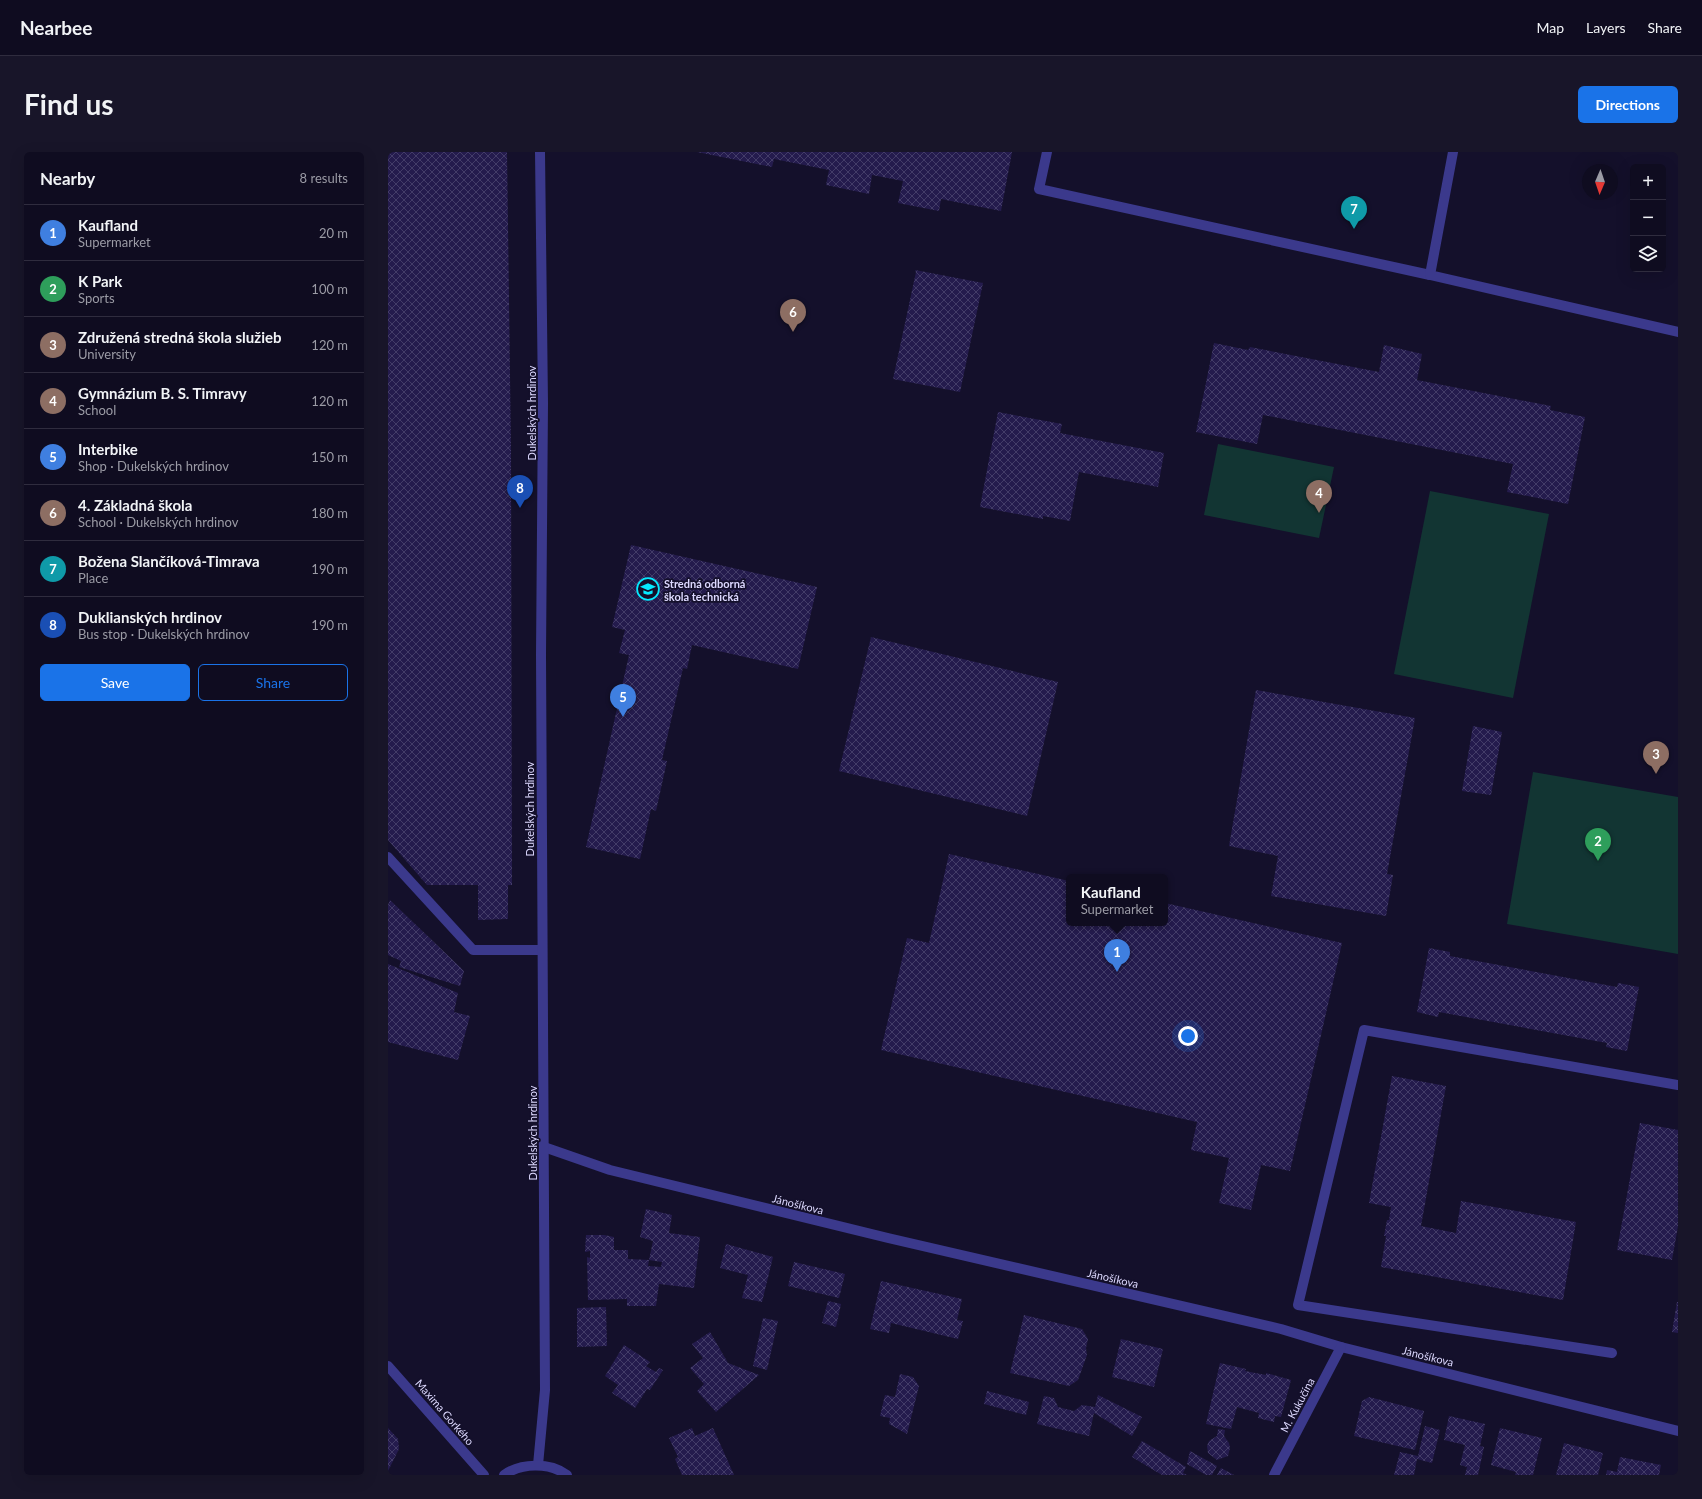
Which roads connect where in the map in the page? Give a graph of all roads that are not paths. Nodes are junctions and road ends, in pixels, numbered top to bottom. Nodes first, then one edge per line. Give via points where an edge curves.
1 (540, 152) edge
2 (1048, 152) edge
3 (1453, 152) edge
4 (1430, 275) junction
5 (1678, 332) edge
6 (388, 856) edge
7 (542, 950) junction
8 (1678, 1085) edge
9 (544, 1147) junction
10 (1341, 1346) junction
11 (1612, 1353) dead end
12 (388, 1366) edge
13 (1678, 1431) edge
14 (538, 1465) junction
15 (484, 1475) edge
16 (504, 1475) edge
17 (567, 1475) edge
18 (1274, 1475) edge

1 - 7 street, Dukelských hrdinov via 543,403
2 - 4 street via 1039,188
3 - 4 street
4 - 5 street
6 - 7 street via 473,950
7 - 9 street, Dukelských hrdinov
8 - 11 street via 1364,1030 1362,1037 1298,1305
9 - 10 street, Jánošíkova via 610,1170 888,1238 1281,1329
9 - 14 street, Dukelských hrdinov via 545,1390
10 - 13 street, Jánošíkova
10 - 18 street, M. Kukučína
12 - 15 street, Maxima Gorkého
14 - 16 street via 513,1469
14 - 17 street via 561,1470

